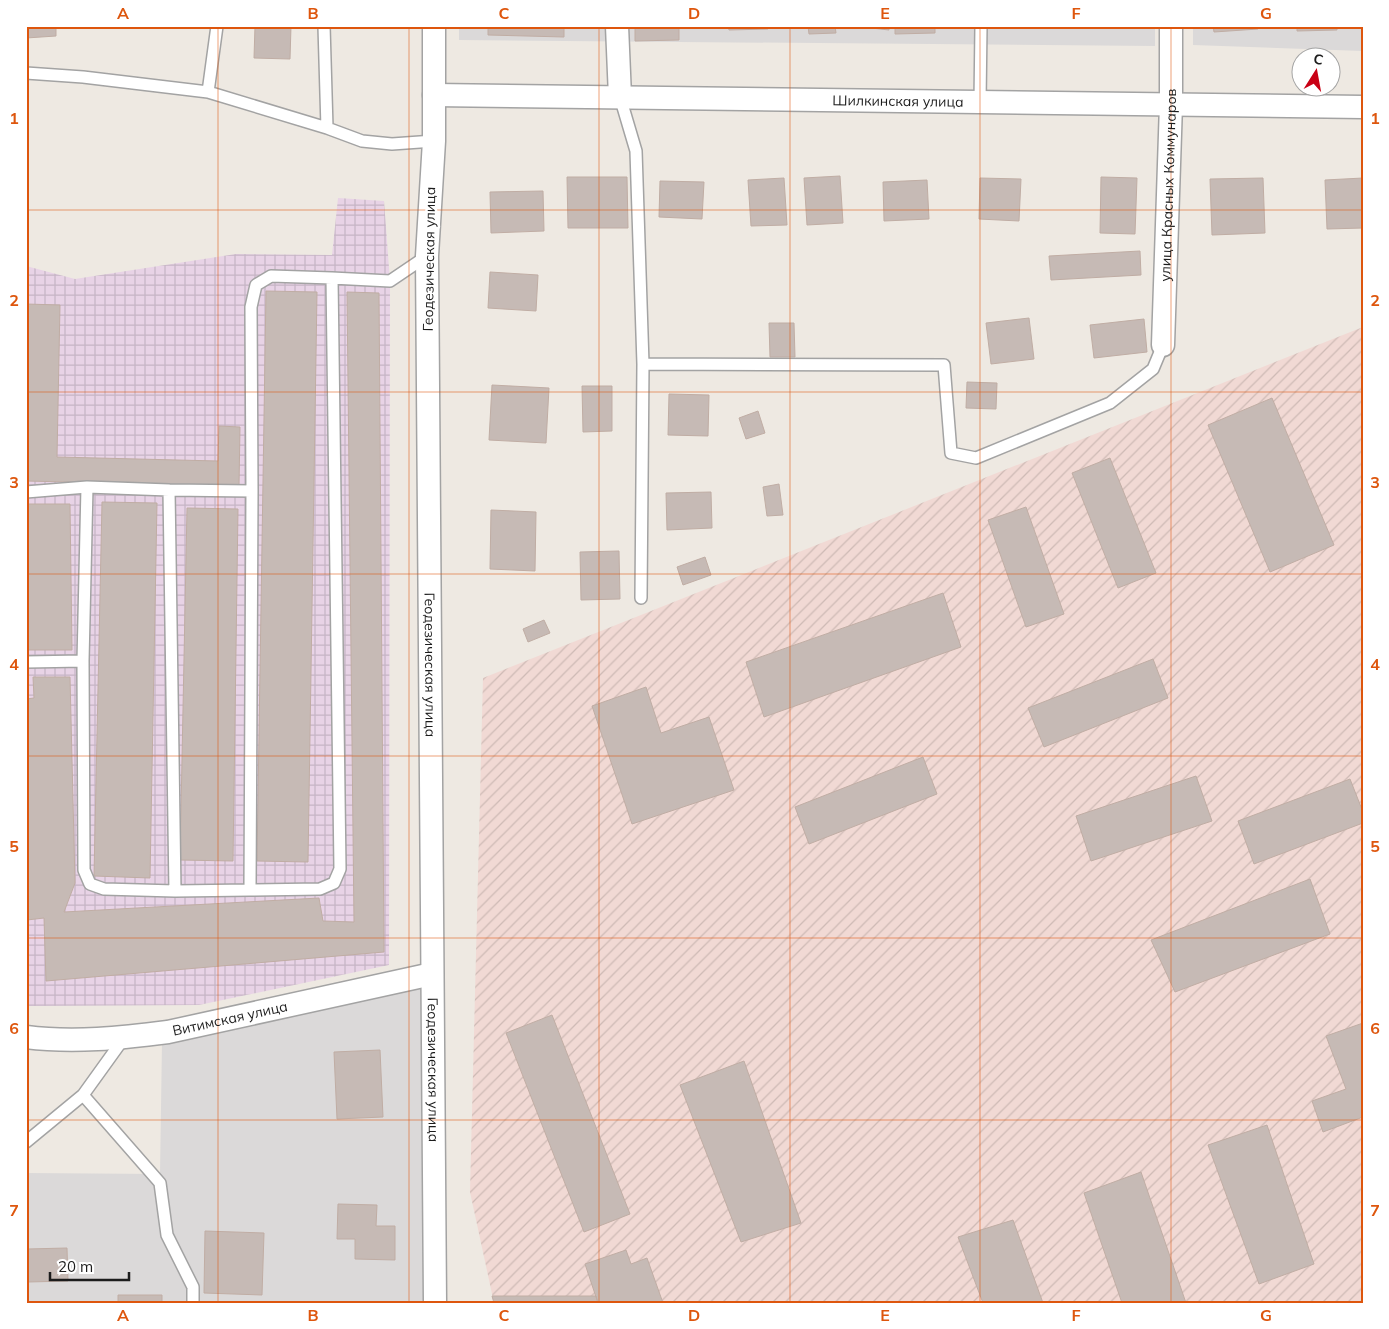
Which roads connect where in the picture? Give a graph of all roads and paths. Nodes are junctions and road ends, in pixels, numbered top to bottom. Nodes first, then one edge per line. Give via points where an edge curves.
1 (216, 26) edge
2 (324, 26) edge
3 (434, 26) edge
4 (617, 26) edge
5 (980, 26) edge
6 (1171, 26) edge
7 (26, 73) edge
8 (208, 92) junction
9 (434, 95) junction
10 (620, 97) junction
11 (980, 102) junction
12 (1171, 104) junction
13 (1363, 106) edge
14 (327, 128) junction
15 (434, 141) junction
16 (427, 256) junction
17 (332, 278) junction
18 (1163, 345) joint
19 (643, 364) junction
20 (87, 487) junction
21 (170, 490) junction
22 (252, 491) junction
23 (26, 492) edge
24 (641, 598) dead end
25 (83, 660) junction
26 (26, 662) edge
27 (250, 890) junction
28 (174, 891) junction
29 (432, 974) junction
30 (26, 1037) edge
31 (124, 1038) junction
32 (83, 1095) junction
33 (26, 1142) edge
34 (193, 1303) edge
35 (435, 1303) edge

1 - 8 lane
2 - 14 lane
3 - 9 street, Геодезическая улица
4 - 10 street
5 - 11 lane
6 - 12 street, улица Красных Коммунаров
7 - 8 lane
8 - 14 lane
9 - 10 street, Шилкинская улица
9 - 15 street, Геодезическая улица
10 - 11 street, Шилкинская улица
10 - 19 lane via 636,151
11 - 12 street, Шилкинская улица
12 - 13 street, Шилкинская улица
12 - 18 street, улица Красных Коммунаров
14 - 15 lane via 362,141 392,144
15 - 16 street, Геодезическая улица
16 - 17 lane via 390,281
16 - 29 street, Геодезическая улица
17 - 22 lane via 271,276 256,285 251,307
17 - 27 lane via 340,869 334,883 320,888
18 - 19 lane via 1154,369 1110,404 976,458 950,453 944,365
19 - 24 lane
20 - 21 lane
20 - 23 lane
20 - 25 lane
21 - 22 lane
21 - 28 lane
22 - 27 lane
25 - 26 lane
25 - 28 lane via 84,870 90,884 104,889
27 - 28 lane
29 - 31 street, Витимская улица via 168,1032
29 - 35 street, Геодезическая улица
30 - 31 street, Витимская улица
31 - 32 lane
32 - 33 lane
32 - 34 lane via 160,1183 167,1235 192,1287

